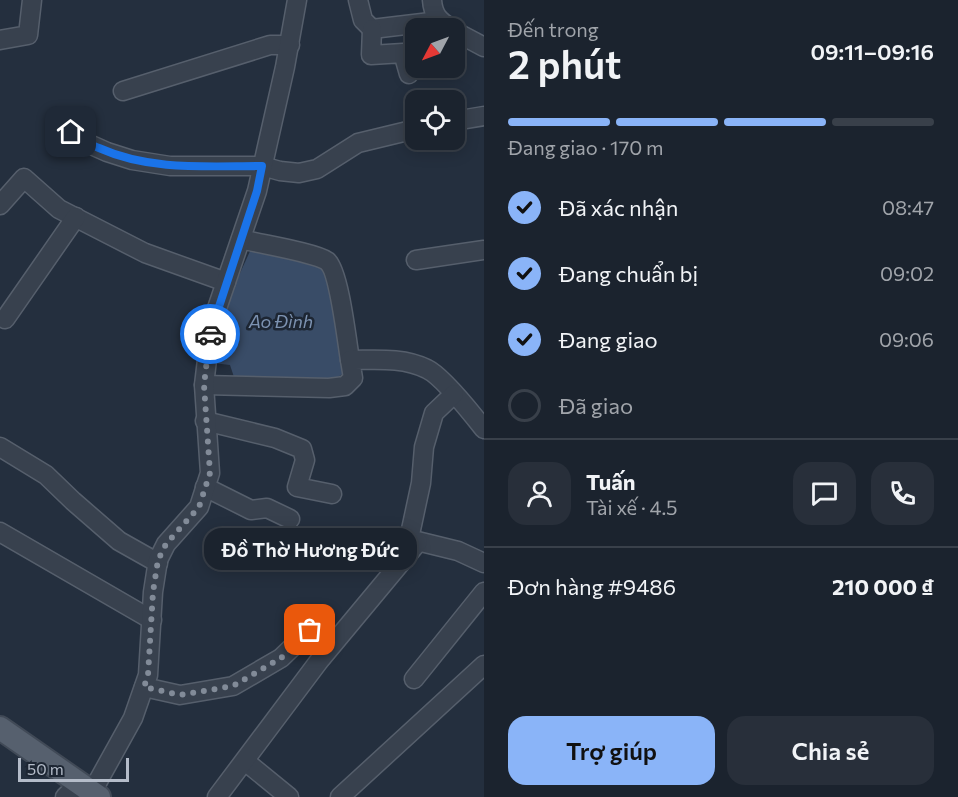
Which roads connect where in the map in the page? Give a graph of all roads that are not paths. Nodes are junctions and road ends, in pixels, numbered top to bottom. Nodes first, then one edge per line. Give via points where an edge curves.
1 (32, 0) edge
2 (297, 0) edge
3 (358, 0) edge
4 (432, 0) edge
5 (440, 18) edge
6 (405, 28) edge
7 (372, 29) junction
8 (465, 36) edge
9 (0, 40) edge
10 (290, 45) junction
11 (484, 47) edge
12 (405, 60) edge
13 (123, 91) dead end
14 (484, 116) edge
15 (465, 119) edge
16 (71, 132) dead end
17 (405, 132) edge
18 (262, 166) junction
19 (0, 205) edge
20 (76, 217) junction
21 (241, 239) junction
22 (484, 250) edge
23 (417, 260) dead end
24 (226, 282) junction
25 (5, 319) dead end
26 (350, 360) junction
27 (204, 385) junction
28 (454, 394) junction
29 (205, 421) junction
30 (484, 429) edge
31 (0, 447) edge
32 (205, 487) junction
33 (332, 494) dead end
34 (290, 519) dead end
35 (0, 532) edge
36 (413, 540) junction
37 (158, 563) junction
38 (484, 563) edge
39 (484, 592) edge
40 (152, 620) junction
41 (310, 630) dead end
42 (484, 665) edge
43 (414, 679) dead end
44 (144, 687) junction
45 (0, 728) edge
46 (244, 761) junction
47 (84, 792) edge
48 (217, 797) edge
49 (289, 797) edge
50 (340, 797) edge

1 - 9 street via 28,35
2 - 10 street
3 - 7 street via 363,20
4 - 5 street via 432,9
6 - 7 street
7 - 12 street via 371,55 403,53
8 - 11 street
10 - 13 street via 270,45
10 - 18 street
14 - 15 street
16 - 18 street via 78,139 132,160 170,166
17 - 18 street via 358,143 316,169 299,173
18 - 21 street
19 - 20 street via 24,178
20 - 24 street via 145,254
20 - 25 street
21 - 24 street
21 - 26 street via 328,262 334,272
22 - 23 street
24 - 27 street via 211,326
26 - 27 street via 353,378 345,386
26 - 28 street via 398,361 430,369
27 - 29 street
28 - 30 street
28 - 36 street via 434,413 424,447
29 - 32 street via 210,473
29 - 33 street via 275,438 302,449 305,460 297,487
31 - 37 street via 46,475 119,541
32 - 34 street via 251,510 267,508
32 - 37 street via 199,507 166,544
35 - 40 street
36 - 38 street via 458,551
36 - 46 street
37 - 40 street
39 - 43 street
40 - 44 street
41 - 44 street via 281,658 233,686 180,695
42 - 50 street
44 - 47 street via 133,718
45 - 47 main road
46 - 48 street
46 - 49 street

